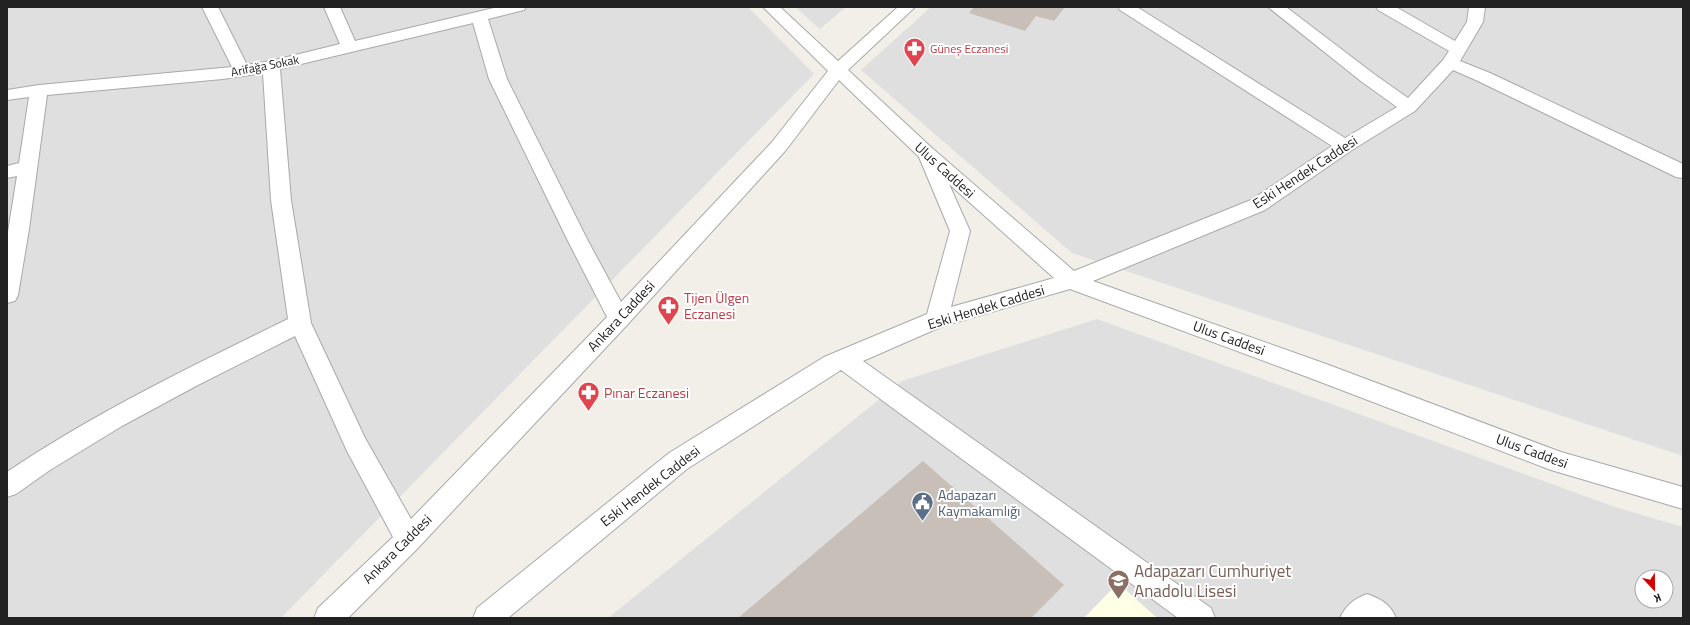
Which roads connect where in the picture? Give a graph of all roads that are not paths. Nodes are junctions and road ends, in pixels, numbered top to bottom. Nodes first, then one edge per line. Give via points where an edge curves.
1 (210, 7) edge
2 (332, 7) edge
3 (518, 7) edge
4 (770, 7) edge
5 (907, 7) edge
6 (1126, 7) edge
7 (1276, 7) edge
8 (1384, 7) edge
9 (1477, 7) edge
10 (479, 16) junction
11 (350, 48) junction
12 (1454, 56) junction
13 (271, 66) junction
14 (242, 71) junction
15 (837, 71) junction
16 (39, 90) junction
17 (7, 95) edge
18 (1409, 107) junction
19 (1345, 146) junction
20 (925, 152) junction
21 (28, 167) junction
22 (7, 172) edge
23 (1683, 172) edge
24 (1070, 281) junction
25 (7, 295) edge
26 (619, 319) junction
27 (937, 319) junction
28 (300, 324) junction
29 (843, 359) junction
30 (7, 486) edge
31 (1683, 498) edge
32 (408, 540) junction
33 (328, 618) edge
34 (487, 618) edge
35 (1201, 618) edge
36 (1354, 618) edge
37 (1382, 618) edge

1 - 14 street
2 - 11 street
3 - 10 street, Arifağa Sokak
4 - 15 street, Ulus Caddesi
5 - 15 street, Ankara Caddesi
6 - 19 street
7 - 18 street
8 - 12 street
9 - 12 street, Eski Hendek Caddesi via 1475,22
10 - 11 street, Arifağa Sokak
10 - 26 street via 498,79
11 - 13 street, Arifağa Sokak
12 - 18 street, Eski Hendek Caddesi
12 - 23 street via 1484,77
13 - 14 street, Arifağa Sokak
13 - 28 street via 281,200
14 - 16 street, Arifağa Sokak
15 - 20 street, Ulus Caddesi
15 - 26 street, Ankara Caddesi via 779,146
16 - 17 street, Arifağa Sokak
16 - 21 street
18 - 19 street, Eski Hendek Caddesi
19 - 24 street, Eski Hendek Caddesi via 1258,205
20 - 24 street, Ulus Caddesi
20 - 27 street via 960,231
21 - 22 street
21 - 25 street
24 - 27 street, Eski Hendek Caddesi
24 - 31 street, Ulus Caddesi via 1560,462
26 - 32 street, Ankara Caddesi
27 - 29 street, Eski Hendek Caddesi
28 - 30 street via 166,389 36,465
28 - 32 street via 356,444
29 - 34 street, Eski Hendek Caddesi via 678,461
29 - 35 street
32 - 33 street, Ankara Caddesi
36 - 37 street via 1367,607

